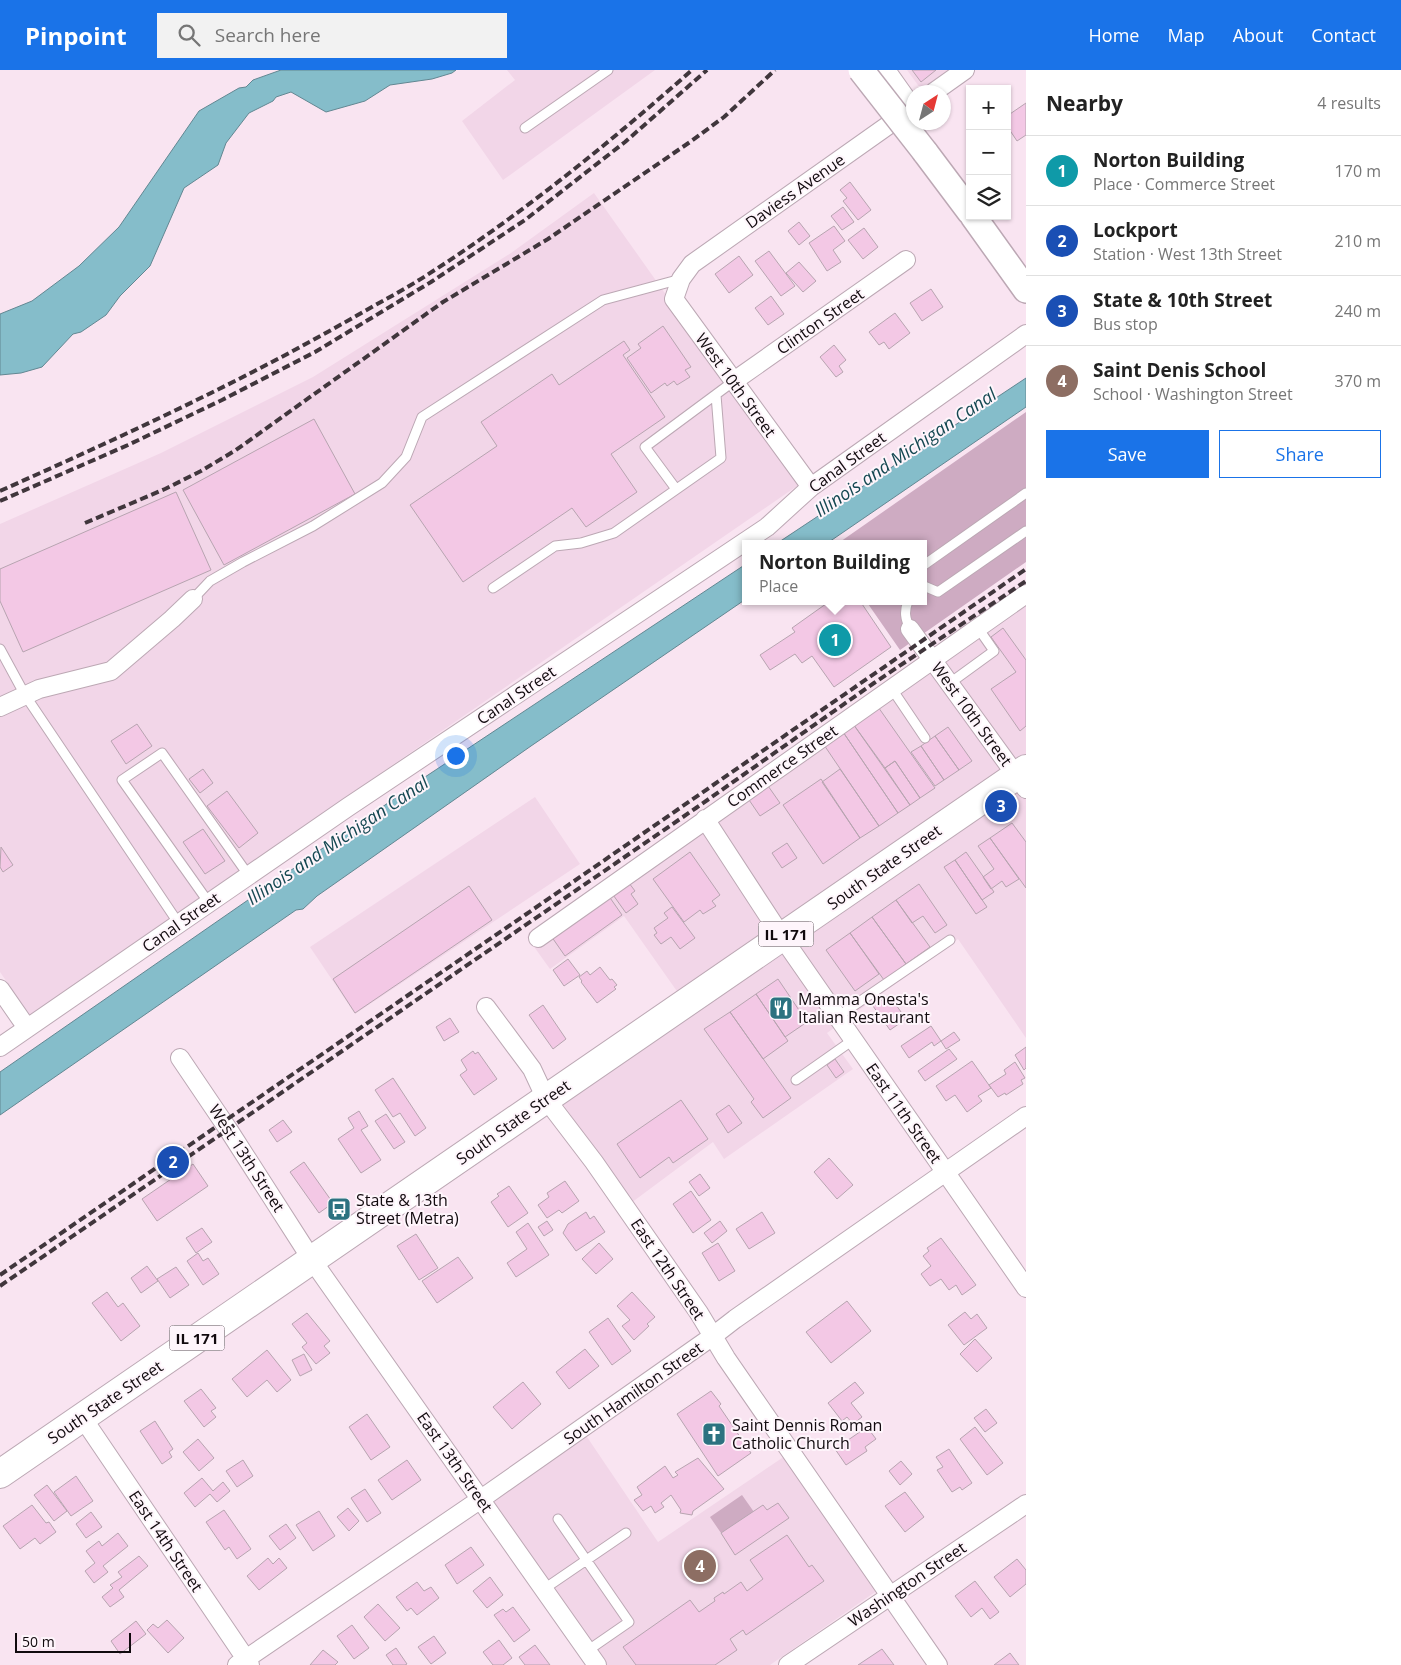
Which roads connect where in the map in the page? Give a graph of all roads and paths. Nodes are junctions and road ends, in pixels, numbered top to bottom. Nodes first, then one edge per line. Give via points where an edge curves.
1 (608, 70) edge
2 (862, 70) edge
3 (886, 70) edge
4 (965, 70) edge
5 (944, 85) edge
6 (906, 97) edge
7 (906, 112) edge
8 (525, 128) dead end
9 (966, 207) edge
10 (976, 220) edge
11 (906, 260) dead end
12 (681, 279) junction
13 (1026, 290) edge
14 (1026, 334) edge
15 (734, 381) junction
16 (716, 395) junction
17 (811, 487) junction
18 (676, 489) junction
19 (1026, 493) edge
20 (1026, 531) edge
21 (748, 540) edge
22 (742, 544) edge
23 (927, 563) edge
24 (927, 587) edge
25 (493, 588) dead end
26 (1026, 594) edge
27 (193, 598) joint
28 (906, 605) edge
29 (978, 628) junction
30 (910, 629) joint
31 (0, 649) edge
32 (933, 660) junction
33 (950, 683) junction
34 (892, 689) junction
35 (25, 695) junction
36 (0, 707) edge
37 (925, 738) dead end
38 (1023, 778) edge
39 (705, 819) junction
40 (249, 876) junction
41 (209, 903) junction
42 (179, 924) junction
43 (782, 937) junction
44 (538, 938) dead end
45 (950, 940) dead end
46 (0, 990) edge
47 (486, 1007) dead end
48 (837, 1017) junction
49 (27, 1028) junction
50 (853, 1040) junction
51 (0, 1047) edge
52 (180, 1058) dead end
53 (796, 1080) dead end
54 (546, 1099) junction
55 (1026, 1116) edge
56 (945, 1172) junction
57 (312, 1260) junction
58 (1026, 1288) edge
59 (713, 1336) junction
60 (82, 1417) junction
61 (0, 1474) edge
62 (481, 1499) junction
63 (1026, 1504) edge
64 (558, 1519) dead end
65 (626, 1533) dead end
66 (586, 1560) junction
67 (544, 1589) junction
68 (891, 1595) junction
69 (592, 1658) edge
70 (244, 1663) edge
71 (788, 1665) edge
72 (938, 1665) edge

1 - 8 lane
2 - 9 main road, bridge
3 - 6 street
4 - 5 street
7 - 12 street, Daviess Avenue via 692,264
10 - 13 main road
11 - 15 street, Clinton Street
12 - 15 street, West 10th Street via 674,300
12 - 27 lane via 603,300 422,417 406,457 382,482 313,526 210,581
14 - 17 street, Canal Street
15 - 16 lane
15 - 17 street, West 10th Street
16 - 18 lane via 720,458
16 - 18 lane via 645,447
17 - 21 street, Canal Street
18 - 25 lane via 614,533 581,544 555,546
19 - 23 lane
20 - 24 lane via 938,592
22 - 40 street, Canal Street
26 - 29 street, Commerce Street
27 - 35 street via 110,671
28 - 30 lane via 905,618
29 - 32 street, Commerce Street
29 - 33 lane via 994,651
30 - 32 street, West 10th Street
31 - 35 lane
32 - 33 street, West 10th Street
32 - 34 street, Commerce Street
33 - 38 street, West 10th Street
34 - 37 lane
34 - 39 street, Commerce Street
35 - 36 street
35 - 42 lane
38 - 43 main road, South State Street / IL 171
39 - 43 street, East 11th Street
39 - 44 street, Commerce Street
40 - 41 street, Canal Street
40 - 41 lane via 162,753 154,758 122,780
41 - 42 street, Canal Street
42 - 49 street, Canal Street
43 - 48 street, East 11th Street
43 - 54 main road, South State Street / IL 171
45 - 48 lane
46 - 49 street
47 - 54 street, East 12th Street via 532,1069
48 - 50 street, East 11th Street
49 - 51 street, Canal Street
50 - 53 lane
50 - 56 street, East 11th Street
52 - 57 street, West 13th Street
54 - 57 main road, South State Street / IL 171
54 - 59 street, East 12th Street via 594,1162
55 - 56 street, South Hamilton Street
56 - 58 street, East 11th Street
56 - 59 street, South Hamilton Street
57 - 60 main road, South State Street / IL 171
57 - 62 street, East 13th Street
59 - 62 street, South Hamilton Street
59 - 68 street, East 12th Street
60 - 61 main road, South State Street / IL 171
60 - 70 street, East 14th Street
62 - 67 street, East 13th Street
62 - 70 street, South Hamilton Street
63 - 68 street, Washington Street
64 - 66 lane
65 - 66 lane
66 - 67 lane
66 - 69 lane via 629,1622
67 - 69 street, East 13th Street
68 - 71 street, Washington Street
68 - 72 street, East 12th Street

